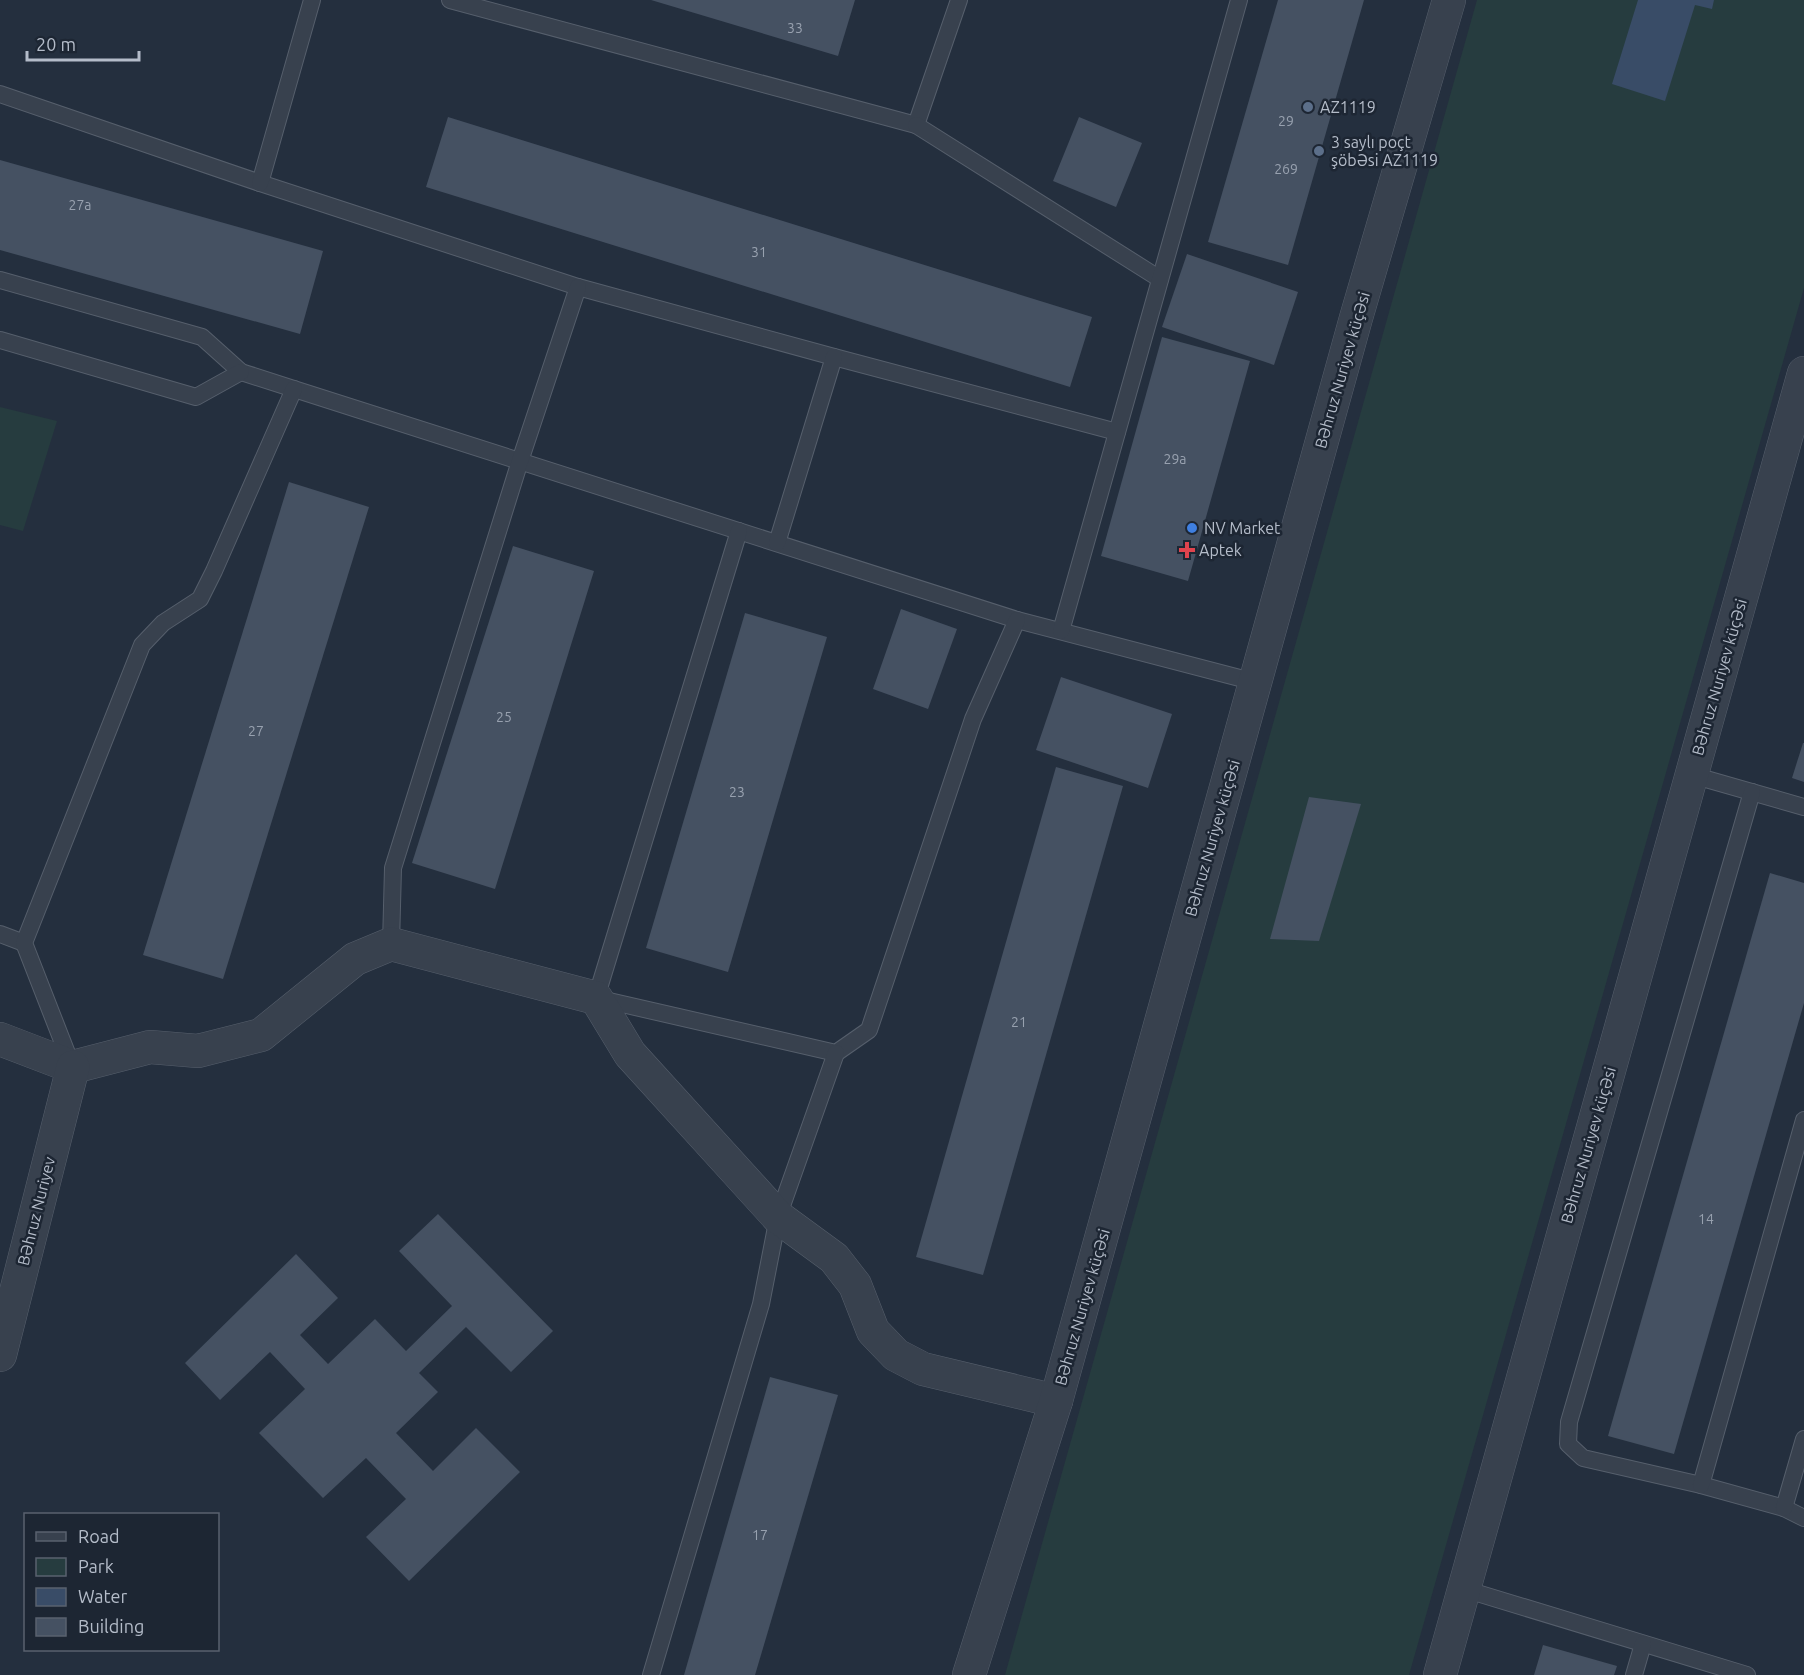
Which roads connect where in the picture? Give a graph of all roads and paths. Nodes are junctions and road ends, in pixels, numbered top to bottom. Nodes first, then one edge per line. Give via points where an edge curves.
1 (312, 0) edge
2 (450, 0) edge
3 (959, 0) edge
4 (1239, 0) edge
5 (1449, 0) edge
6 (0, 94) edge
7 (916, 125) junction
8 (260, 183) junction
9 (1160, 279) junction
10 (0, 280) edge
11 (578, 287) junction
12 (0, 340) edge
13 (834, 357) junction
14 (241, 372) junction
15 (1804, 373) edge
16 (294, 389) junction
17 (1117, 432) junction
18 (520, 461) junction
19 (739, 531) junction
20 (777, 543) junction
21 (1017, 620) junction
22 (1060, 631) junction
23 (1255, 682) junction
24 (1692, 775) junction
25 (1752, 792) junction
26 (1804, 807) edge
27 (0, 934) edge
28 (24, 943) junction
29 (391, 944) junction
30 (596, 998) junction
31 (0, 1039) edge
32 (836, 1053) junction
33 (73, 1067) junction
34 (1804, 1120) edge
35 (778, 1217) junction
36 (0, 1355) edge
37 (1056, 1401) junction
38 (1804, 1439) edge
39 (1701, 1485) junction
40 (1784, 1508) junction
41 (1804, 1518) edge
42 (1464, 1589) junction
43 (1643, 1644) junction
44 (651, 1675) edge
45 (969, 1675) edge
46 (1440, 1675) edge
47 (1634, 1675) edge
48 (1747, 1675) edge

1 - 8 lane
2 - 7 lane
3 - 7 lane
4 - 9 lane
5 - 23 street, Bəhruz Nuriyev küçəsi
6 - 8 lane
7 - 9 lane
8 - 11 lane
9 - 17 lane
10 - 14 lane via 202,337
11 - 13 lane
11 - 18 lane
12 - 14 lane via 196,397
13 - 17 lane
13 - 20 lane
14 - 16 lane
15 - 24 street, Bəhruz Nuriyev küçəsi
16 - 18 lane
16 - 28 lane via 200,598 163,623 142,645
17 - 22 lane
18 - 19 lane
18 - 29 lane via 393,868
19 - 20 lane
19 - 30 lane
20 - 21 lane
21 - 22 lane
21 - 32 lane via 973,719 869,1030
22 - 23 lane
23 - 37 street, Bəhruz Nuriyev küçəsi
24 - 25 lane
24 - 42 street, Bəhruz Nuriyev küçəsi
25 - 26 lane
25 - 39 lane via 1569,1422 1568,1444 1583,1458
27 - 28 lane
28 - 33 lane
29 - 30 street
29 - 33 street via 355,959 261,1035 198,1052 150,1047
30 - 32 lane
30 - 35 street via 630,1054
31 - 33 street
32 - 35 lane
33 - 36 street, Bəhruz Nuriyev
34 - 39 lane
35 - 37 street via 834,1258 855,1285 873,1331 897,1355 923,1369
35 - 44 lane via 761,1304
37 - 45 street, Bəhruz Nuriyev küçəsi
38 - 40 lane
39 - 40 lane
40 - 41 lane
42 - 43 lane
42 - 46 street, Bəhruz Nuriyev küçəsi
43 - 47 lane
43 - 48 lane

